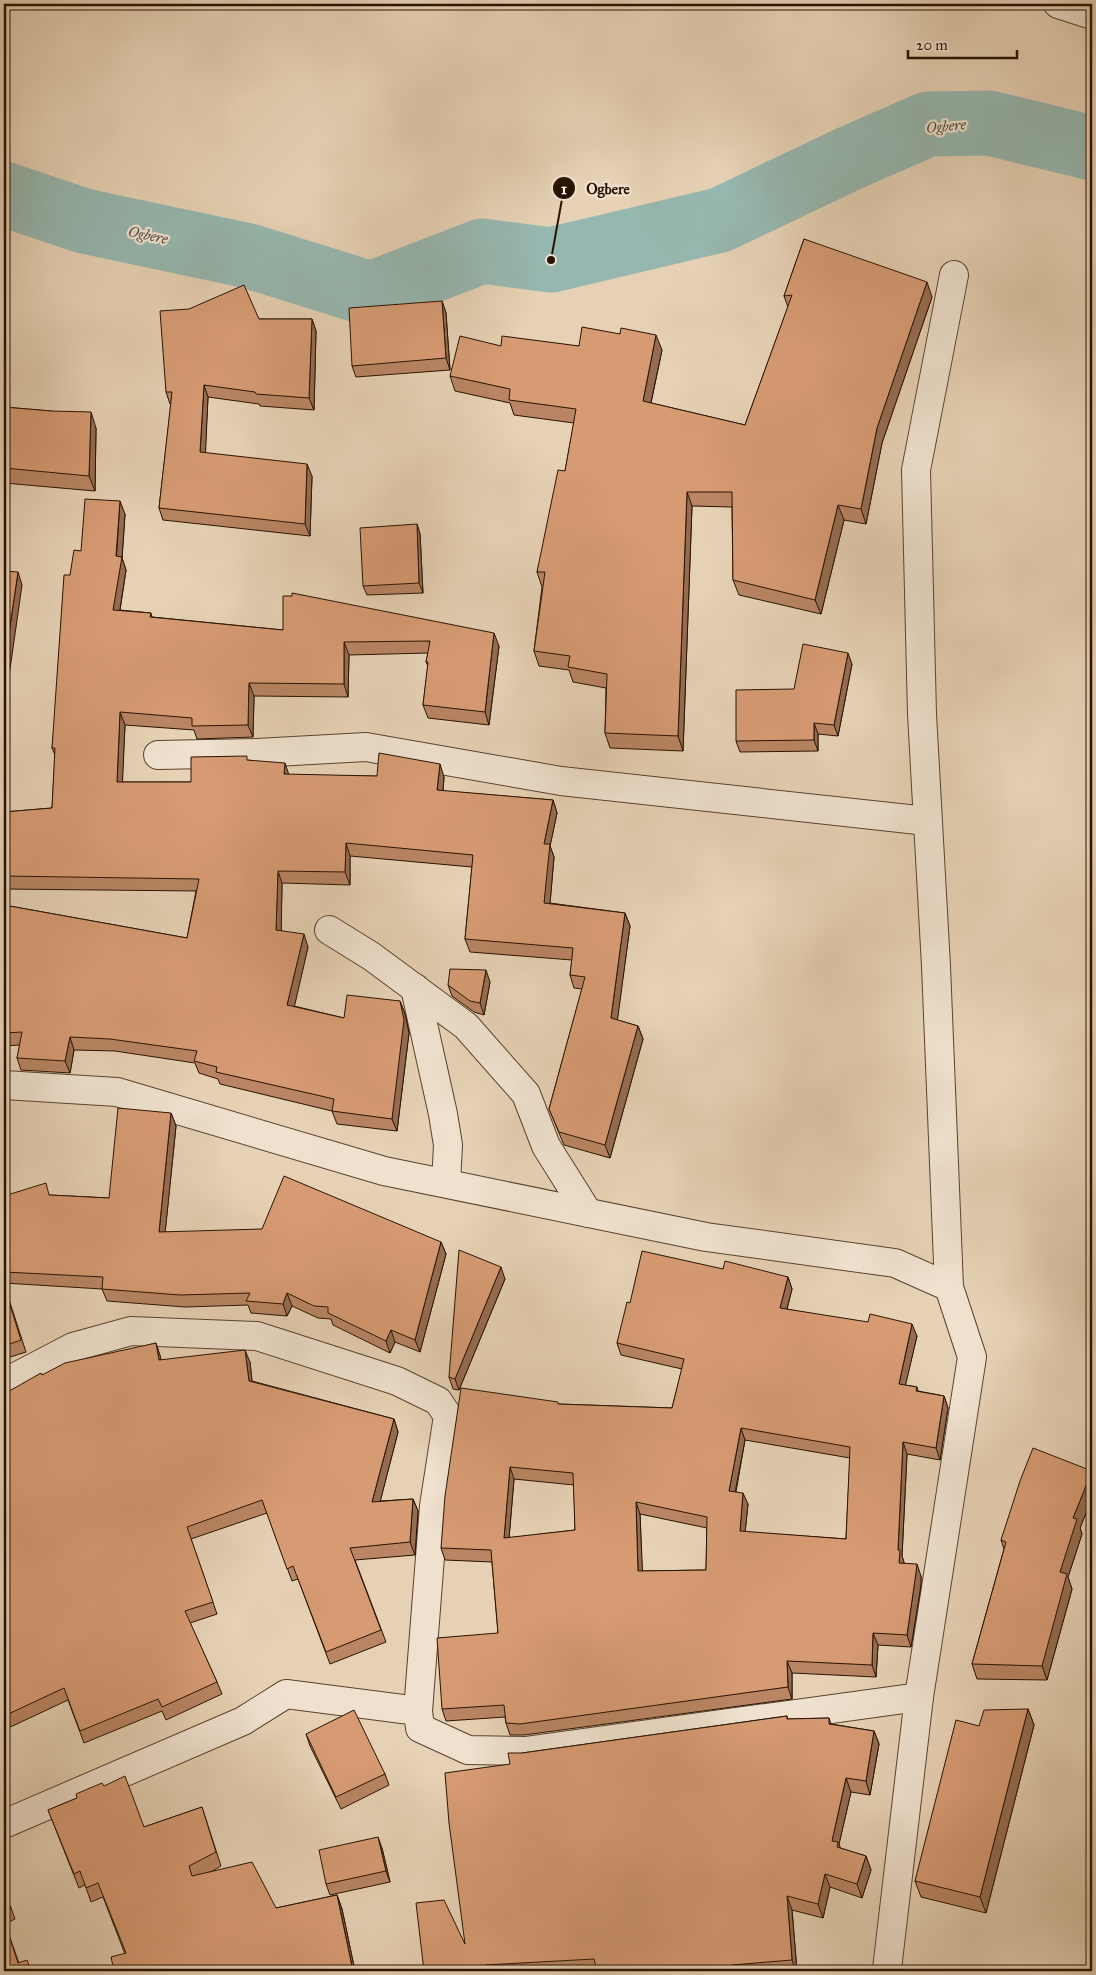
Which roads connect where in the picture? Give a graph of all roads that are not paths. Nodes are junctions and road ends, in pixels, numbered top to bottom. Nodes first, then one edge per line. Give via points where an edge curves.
1 (1058, 4) edge
2 (1092, 15) edge
3 (954, 275) dead end
4 (158, 755) dead end
5 (927, 822) junction
6 (329, 930) dead end
7 (414, 988) junction
8 (4, 1085) edge
9 (446, 1183) junction
10 (588, 1213) junction
11 (949, 1287) junction
12 (4, 1383) edge
13 (919, 1697) junction
14 (418, 1711) junction
15 (4, 1824) edge
16 (887, 1970) edge

1 - 2 street
3 - 5 street via 916,470
4 - 5 street via 366,746 561,781
5 - 11 street
6 - 7 street
7 - 9 street via 443,1114 448,1145
7 - 10 street via 466,1026 526,1094 546,1146
8 - 9 street via 116,1092 384,1171
9 - 10 street
10 - 11 street via 706,1237 895,1263
11 - 13 street via 972,1357
12 - 14 street via 73,1347 141,1331 257,1336 397,1381 438,1401 448,1416 434,1506
13 - 14 street via 525,1751 468,1750 420,1728
13 - 16 street
14 - 15 street via 286,1694 243,1721

